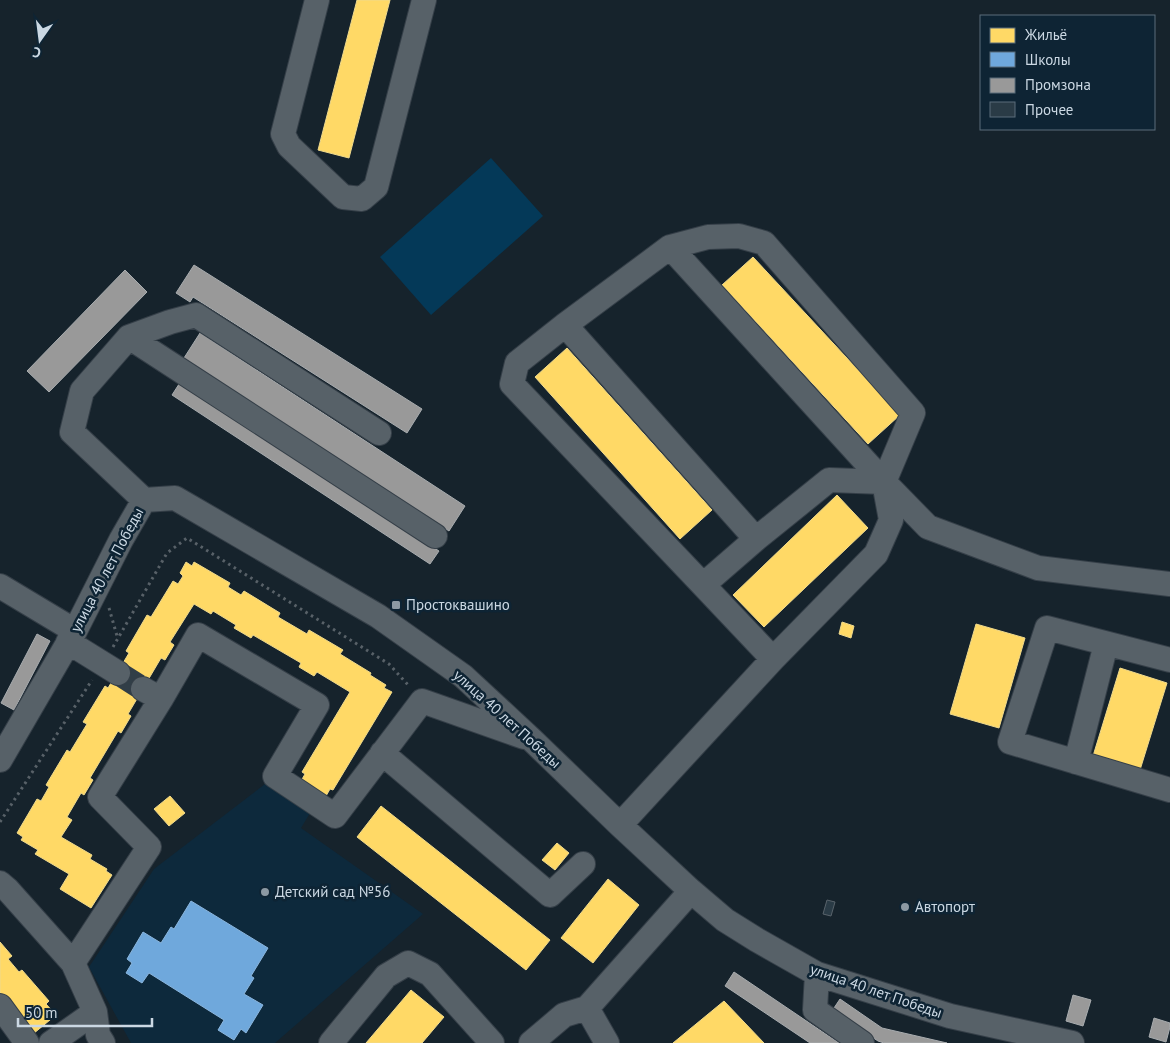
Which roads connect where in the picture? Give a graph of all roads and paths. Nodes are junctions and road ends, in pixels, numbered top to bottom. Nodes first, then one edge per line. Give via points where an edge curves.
1 (317, 0) edge
2 (424, 0) edge
3 (670, 247) junction
4 (565, 325) junction
5 (129, 337) junction
6 (379, 434) dead end
7 (884, 482) junction
8 (144, 500) junction
9 (435, 536) dead end
10 (756, 539) junction
11 (1170, 584) edge
12 (703, 585) junction
13 (0, 586) edge
14 (108, 605) dead end
15 (117, 636) dead end
16 (71, 637) junction
17 (1106, 644) junction
18 (773, 659) junction
19 (1170, 660) edge
20 (118, 673) tunnel mouth
21 (532, 740) junction
22 (382, 753) junction
23 (0, 760) edge
24 (1076, 762) junction
25 (1170, 790) edge
26 (620, 825) junction
27 (583, 864) dead end
28 (2, 888) edge
29 (691, 891) junction
30 (73, 963) junction
31 (817, 974) junction
32 (0, 1006) edge
33 (588, 1008) junction
34 (95, 1012) junction
35 (27, 1043) edge
36 (51, 1043) edge
37 (103, 1043) edge
38 (331, 1043) edge
39 (492, 1043) edge
40 (531, 1043) edge
41 (607, 1043) edge
42 (862, 1043) edge
43 (1072, 1043) edge

1 - 2 street via 283,134 289,146 343,197 362,199 376,188
3 - 4 street
3 - 7 street
3 - 7 street via 708,237 739,236 764,243 913,413
4 - 10 street
4 - 12 street via 517,363 512,384
5 - 6 street via 196,315
5 - 8 street via 82,391 72,432
5 - 9 street
7 - 10 street via 829,480
7 - 11 street via 928,527 1038,568
7 - 18 street via 891,520 876,554
8 - 16 street, улица 40 лет Победы
8 - 21 street, улица 40 лет Победы via 175,498 378,616 463,676
10 - 12 street
12 - 18 street
13 - 16 street
14 - 15 path
16 - 20 street
16 - 23 street, улица 40 лет Победы
17 - 19 street
17 - 24 street
17 - 24 street via 1047,628 1010,742
18 - 26 street
21 - 22 street via 422,701
21 - 26 street, улица 40 лет Победы
22 - 27 street via 550,895
22 - 30 street via 335,816 275,776 317,705 198,635 152,694 100,797 149,847
24 - 25 street
26 - 29 street, улица 40 лет Победы
28 - 30 street
29 - 31 street, улица 40 лет Победы via 725,920
29 - 33 street
30 - 34 street
31 - 42 street via 814,1010
31 - 43 street, улица 40 лет Победы via 950,1016
32 - 35 street
33 - 40 street via 564,1015
33 - 41 street
34 - 36 street
34 - 37 street via 98,1036
38 - 39 street via 386,976 408,963 430,974

